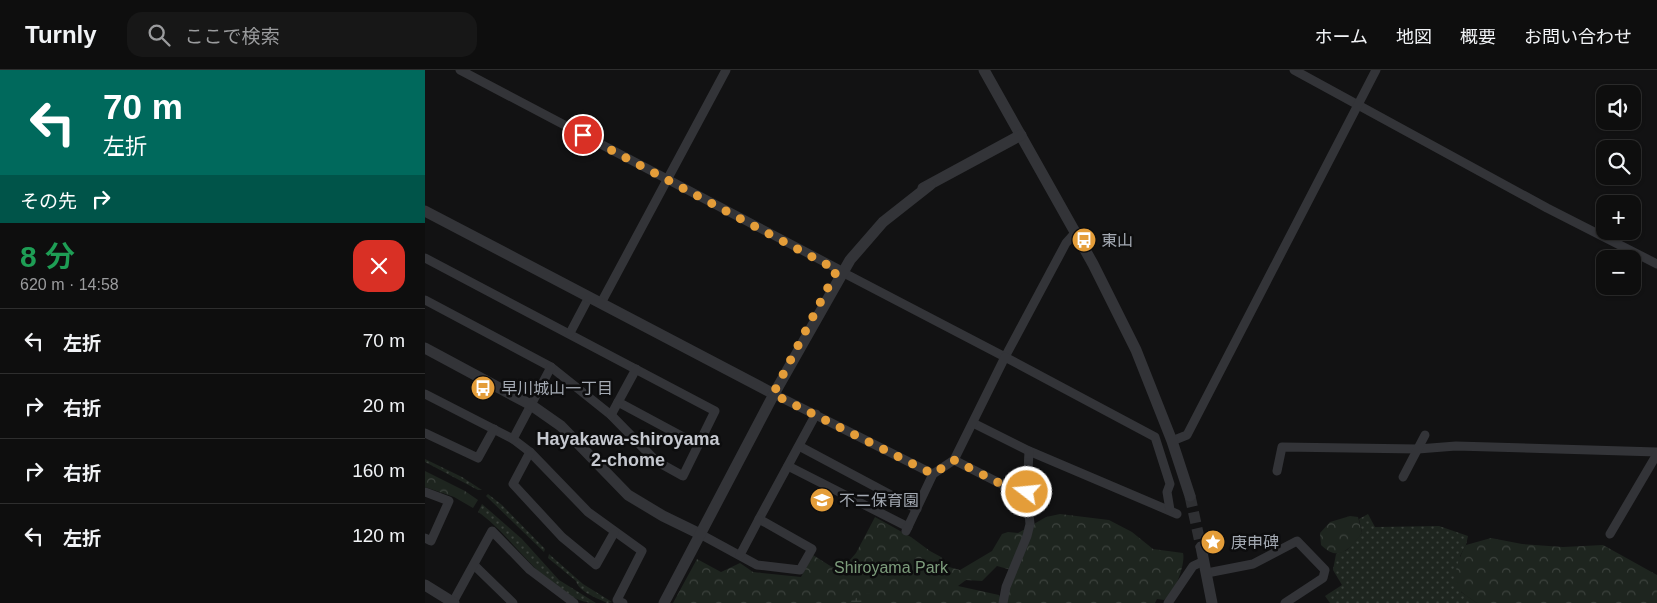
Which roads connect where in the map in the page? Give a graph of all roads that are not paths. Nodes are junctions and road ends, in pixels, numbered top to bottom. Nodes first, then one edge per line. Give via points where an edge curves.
1 (460, 70) edge
2 (726, 70) edge
3 (984, 70) edge
4 (1294, 70) edge
5 (1376, 70) edge
6 (1358, 103) junction
7 (1021, 136) junction
8 (668, 180) junction
9 (425, 211) edge
10 (1075, 233) junction
11 (425, 258) edge
12 (1657, 264) edge
13 (840, 271) junction
14 (589, 297) junction
15 (425, 300) edge
16 (601, 304) junction
17 (570, 333) junction
18 (425, 348) edge
19 (1005, 357) junction
20 (551, 367) junction
21 (636, 369) junction
22 (425, 394) edge
23 (773, 394) junction
24 (618, 402) junction
25 (531, 405) junction
26 (611, 414) junction
27 (816, 414) junction
28 (973, 423) junction
29 (494, 429) junction
30 (425, 433) edge
31 (1425, 435) dead end
32 (513, 439) junction
33 (1172, 442) junction
34 (698, 445) junction
35 (799, 446) junction
36 (1418, 449) junction
37 (1029, 451) junction
38 (531, 452) junction
39 (1657, 453) edge
40 (954, 460) junction
41 (788, 466) junction
42 (1277, 471) dead end
43 (933, 474) junction
44 (1403, 477) dead end
45 (425, 492) edge
46 (1027, 492) junction
47 (1190, 496) tunnel mouth
48 (917, 509) junction
49 (759, 520) junction
50 (614, 532) junction
51 (700, 534) junction
52 (1610, 534) dead end
53 (425, 538) edge
54 (1201, 547) tunnel mouth
55 (740, 555) junction
56 (1204, 561) junction
57 (474, 565) junction
58 (1207, 573) junction
59 (425, 585) edge
60 (1212, 601) edge
61 (454, 603) edge
62 (513, 603) edge
63 (573, 603) edge
64 (623, 603) edge
65 (664, 603) edge
66 (1003, 603) edge
67 (1169, 603) edge
68 (1285, 603) edge

1 - 8 street
2 - 8 street
3 - 7 street
4 - 6 street
5 - 6 street
6 - 12 street via 1547,208
6 - 33 street via 1187,435
7 - 10 street
7 - 13 street via 901,200 878,218 856,242
8 - 13 street
8 - 16 street
9 - 14 street
10 - 19 street via 1066,243
10 - 33 street via 1136,350
11 - 17 street
13 - 19 street
13 - 23 street
14 - 16 street
14 - 17 street
15 - 20 street
16 - 23 street
17 - 21 street
18 - 25 street
19 - 28 street
19 - 37 street via 1155,437 1170,484 1167,492 1174,512
20 - 25 street
20 - 26 street
21 - 24 street
21 - 34 street via 715,411
22 - 29 street
23 - 27 street
23 - 51 street
24 - 26 street
24 - 34 street
25 - 32 street
25 - 51 street via 561,426 629,495
26 - 34 street via 656,461 683,476
27 - 35 street
27 - 43 street
28 - 37 street
28 - 40 street
29 - 30 street via 478,458
29 - 32 street
31 - 36 street
32 - 38 street
33 - 47 street
35 - 41 street
35 - 48 street
36 - 39 street via 1450,446
36 - 42 street via 1282,447
36 - 44 street
37 - 46 street
38 - 50 street via 588,512
38 - 50 street via 513,484 562,537 596,565
39 - 52 street
40 - 43 street
40 - 46 street via 1015,491
41 - 48 street via 907,529
41 - 49 street
43 - 48 street
45 - 53 street via 449,501 431,541
46 - 66 street via 1029,530 1006,587
49 - 55 street
49 - 55 street via 811,549 800,570 757,565
50 - 64 street via 642,551 617,600
51 - 55 street
51 - 65 street
54 - 56 street
56 - 58 street
56 - 67 street via 1193,566
57 - 61 street
57 - 62 street
57 - 63 street via 491,531 530,570
58 - 60 street
58 - 68 street via 1253,564 1297,541 1325,570 1323,578
59 - 61 street

